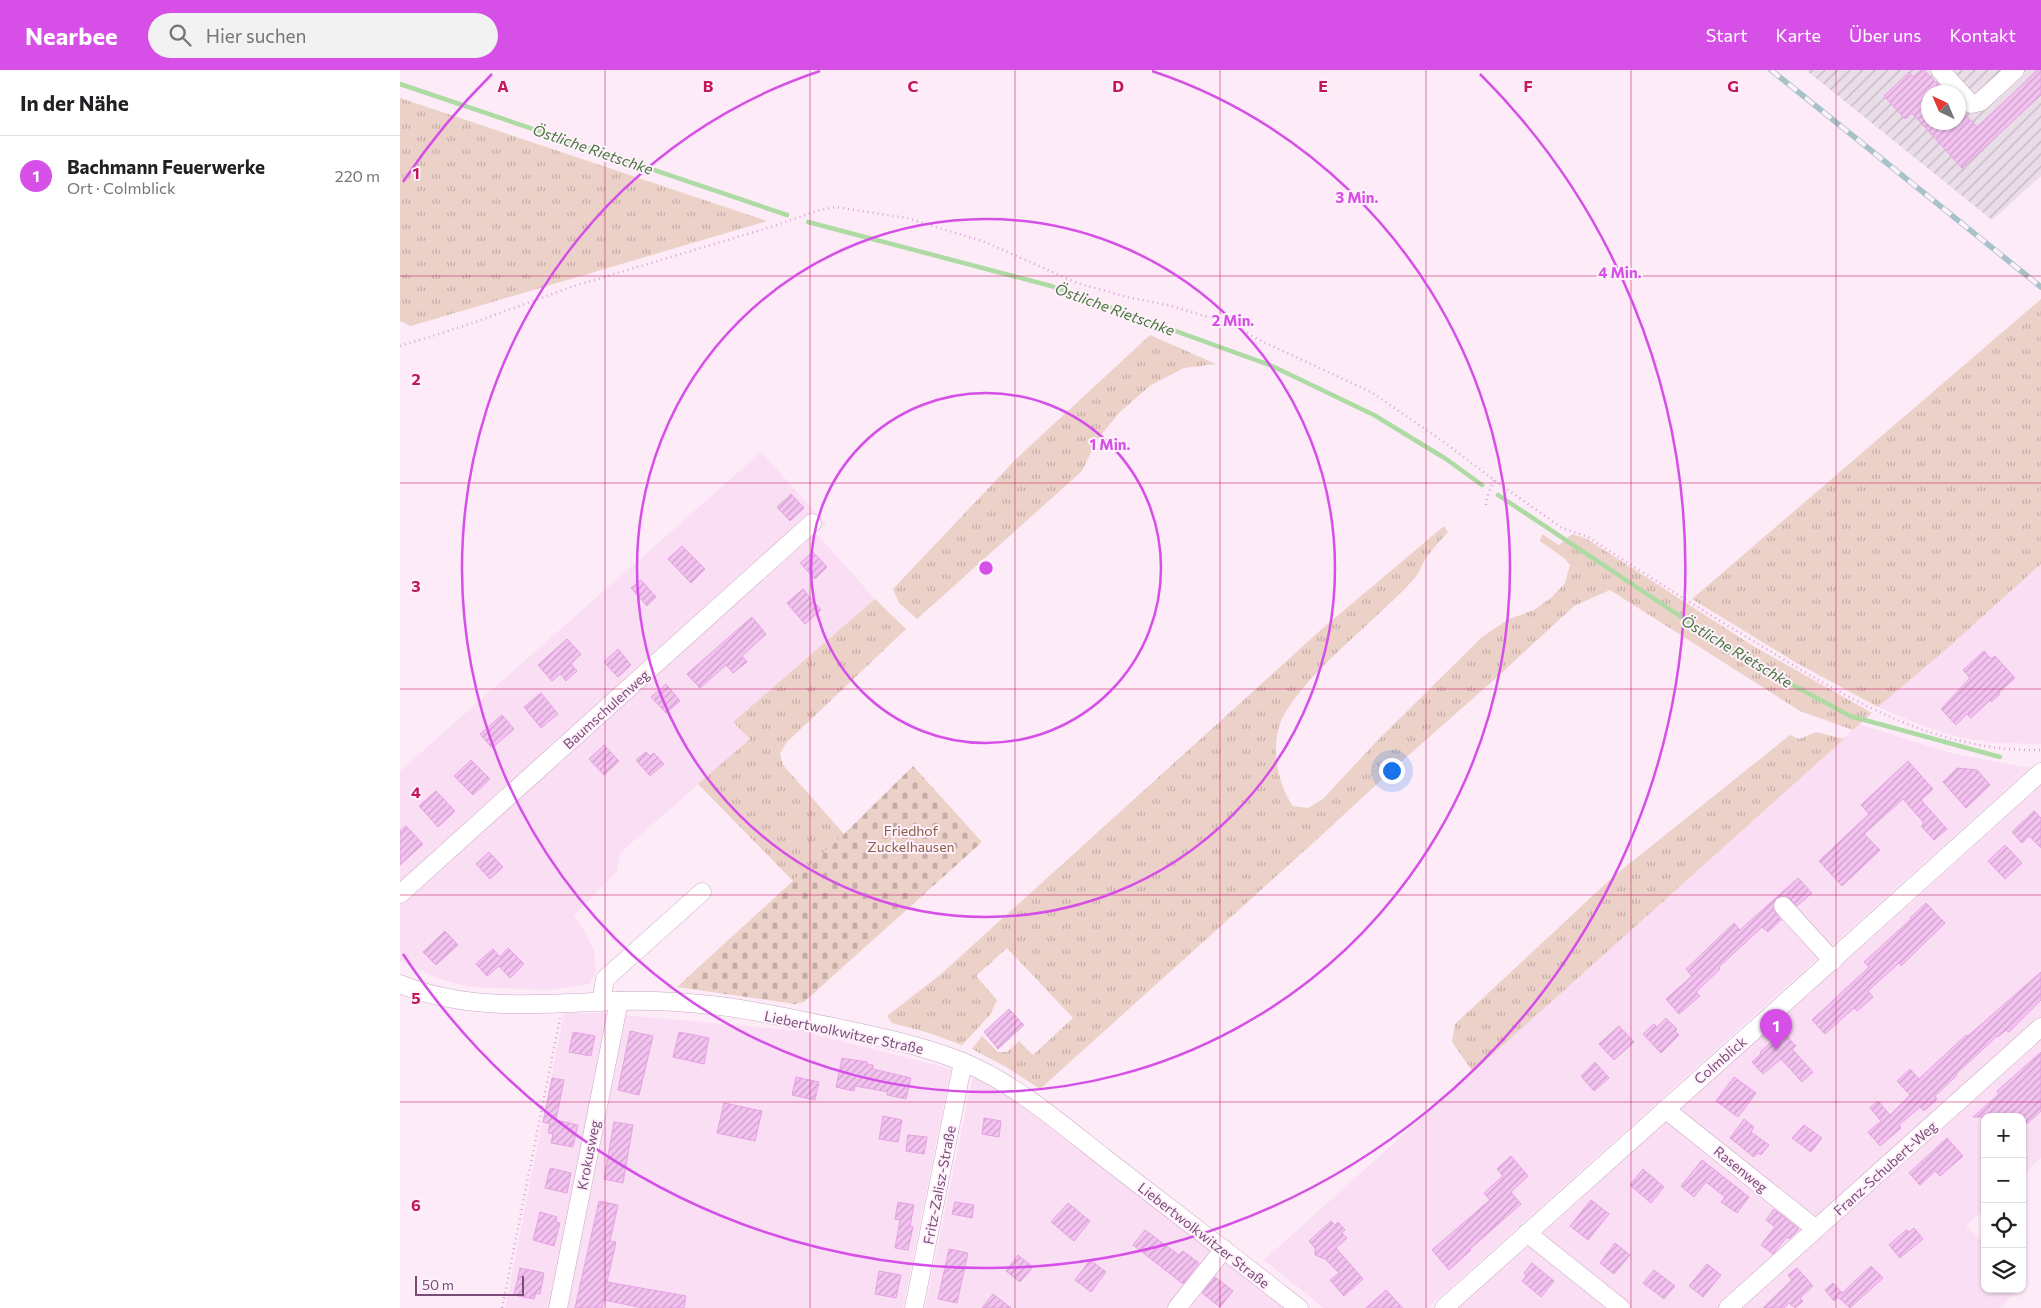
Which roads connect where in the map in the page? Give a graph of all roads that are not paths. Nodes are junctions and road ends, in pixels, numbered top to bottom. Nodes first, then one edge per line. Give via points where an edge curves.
1 (1940, 70) edge
2 (2015, 70) edge
3 (812, 523) dead end
4 (2041, 772) edge
5 (702, 892) dead end
6 (400, 894) edge
7 (1784, 906) dead end
8 (1833, 961) junction
9 (400, 984) edge
10 (610, 1002) junction
11 (2041, 1028) edge
12 (963, 1062) junction
13 (1665, 1109) junction
14 (1816, 1229) junction
15 (1527, 1233) junction
16 (1224, 1250) junction
17 (558, 1308) edge
18 (914, 1308) edge
19 (1177, 1308) edge
20 (1300, 1308) edge
21 (1444, 1308) edge
22 (1621, 1308) edge
23 (1728, 1308) edge

1 - 2 street via 1971,104 1980,102
3 - 6 street, Baumschulenweg
4 - 8 street, Colmblick
5 - 10 street, Krokusweg via 605,979
7 - 8 street
8 - 13 street, Colmblick
9 - 10 street, Liebertwolkwitzer Straße via 463,1002 518,1006
10 - 12 street, Liebertwolkwitzer Straße via 674,1002 770,1014 909,1044
10 - 17 street, Krokusweg
11 - 14 street, Franz-Schubert-Weg
12 - 16 street, Liebertwolkwitzer Straße via 1044,1111
12 - 18 street, Fritz-Zalisz-Straße
13 - 14 street, Rasenweg
13 - 15 street, Colmblick
14 - 23 street, Franz-Schubert-Weg
15 - 21 street, Colmblick
15 - 22 street
16 - 19 street
16 - 20 street, Liebertwolkwitzer Straße

